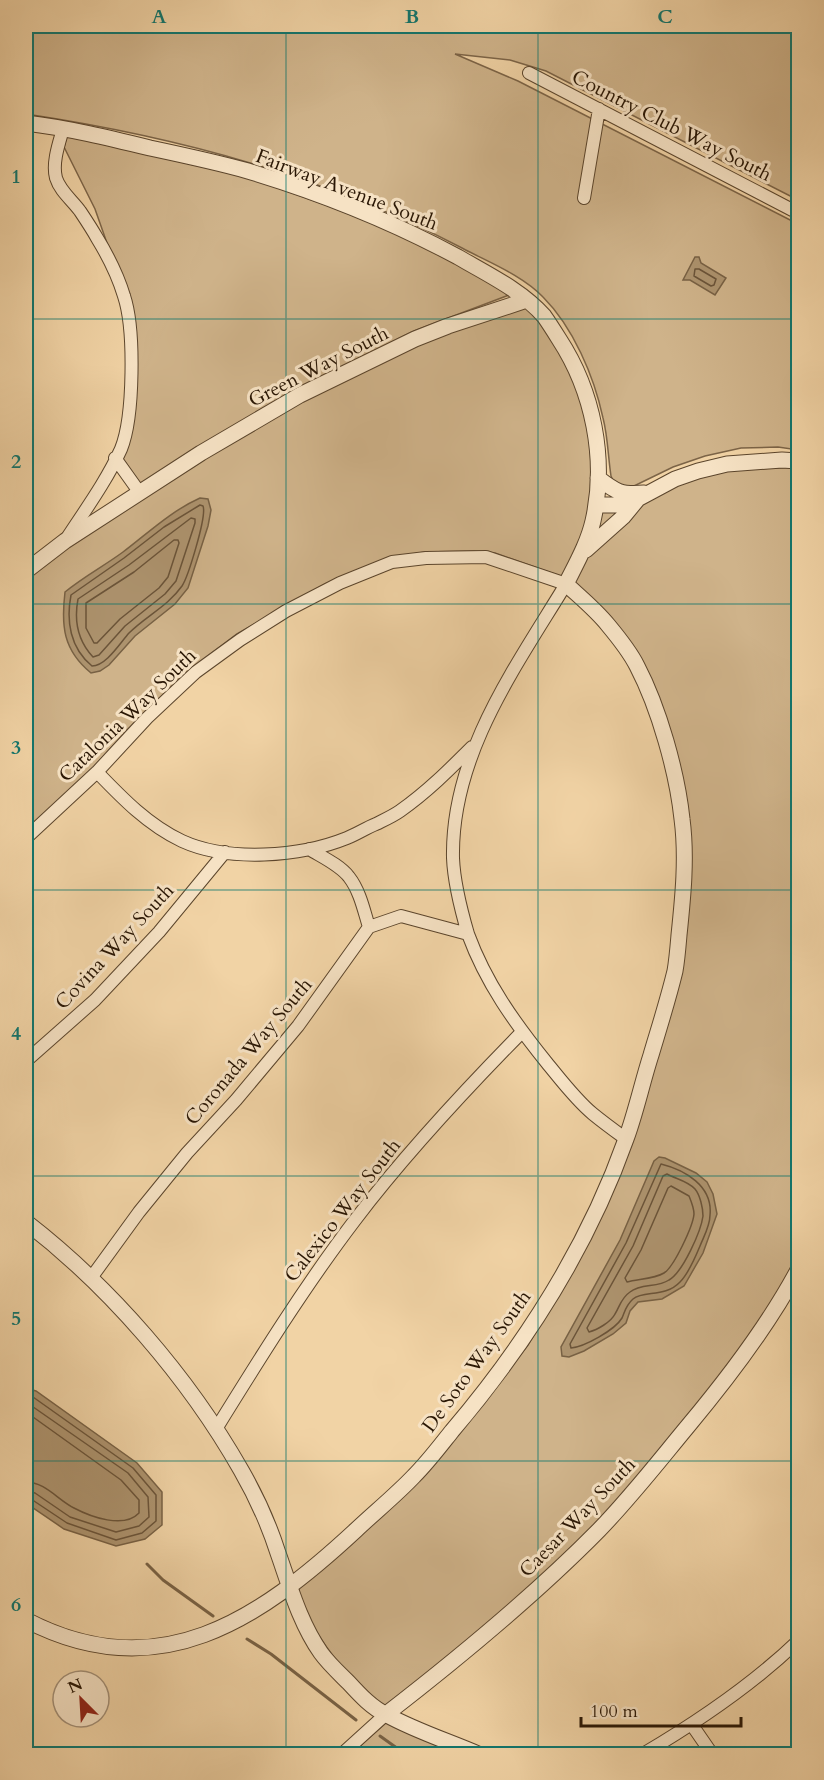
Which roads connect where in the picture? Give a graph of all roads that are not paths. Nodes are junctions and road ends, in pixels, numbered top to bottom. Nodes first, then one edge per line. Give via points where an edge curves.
1 (529, 73) dead end
2 (599, 109) junction
3 (26, 123) edge
4 (63, 129) junction
5 (584, 198) dead end
6 (798, 213) edge
7 (527, 300) junction
8 (116, 458) junction
9 (798, 461) edge
10 (598, 478) junction
11 (140, 493) junction
12 (642, 496) junction
13 (596, 504) junction
14 (65, 541) junction
15 (581, 554) junction
16 (26, 571) edge
17 (566, 584) junction
18 (475, 744) junction
19 (97, 772) junction
20 (26, 838) edge
21 (309, 849) junction
22 (225, 852) junction
23 (369, 927) junction
24 (468, 934) junction
25 (522, 1032) junction
26 (26, 1061) edge
27 (626, 1139) junction
28 (26, 1222) edge
29 (798, 1270) edge
30 (91, 1278) junction
31 (216, 1429) junction
32 (289, 1587) junction
33 (26, 1620) edge
34 (798, 1641) edge
35 (386, 1715) junction
36 (692, 1725) junction
37 (342, 1755) edge
38 (478, 1755) edge
39 (644, 1755) edge
40 (712, 1755) edge

1 - 2 street, Country Club Way South
2 - 5 street
2 - 6 street, Country Club Way South
3 - 4 street, Fairway Avenue South
4 - 7 street, Fairway Avenue South via 248,171 331,201 416,235 491,275
4 - 8 street, Green Way South via 56,177 98,238 125,297 131,348 131,402
7 - 10 street, Fairway Avenue South via 544,317 578,374 595,433
7 - 11 street, Green Way South via 415,339 300,395
8 - 11 street
8 - 14 street, Green Way South
9 - 12 street via 727,464 690,474
10 - 12 street via 620,493
10 - 13 street, Fairway Avenue South
11 - 14 street, Green Way South
12 - 13 street via 624,505
12 - 15 street
13 - 15 street, Fairway Avenue South
14 - 16 street, Green Way South
15 - 17 street, Fairway Avenue South
17 - 18 street via 502,690
17 - 19 street, Catalonia Way South via 486,557 392,562 340,583 240,639 196,672
17 - 27 street, De Soto Way South via 607,623 636,664 667,748 682,819 684,872 676,968
18 - 21 street via 436,783 398,812 347,838
18 - 24 street via 454,822 453,860
19 - 20 street, Catalonia Way South
19 - 22 street via 159,828 203,849
21 - 22 street via 264,855
21 - 23 street via 349,878
22 - 26 street, Covina Way South via 159,932 95,1000
23 - 24 street via 401,916
23 - 30 street, Coronada Way South via 298,1026 139,1212
24 - 25 street via 491,985
25 - 27 street via 591,1113
25 - 31 street, Calexico Way South via 447,1108 356,1219 282,1321
27 - 32 street, De Soto Way South via 565,1271 521,1343 415,1475
28 - 30 street
29 - 35 street, Caesar Way South via 782,1300 726,1380 600,1528 498,1625
30 - 31 street via 177,1375
31 - 32 street via 262,1513
32 - 33 street, De Soto Way South via 236,1622 161,1647 97,1646
32 - 35 street via 321,1653 363,1699
34 - 36 street via 741,1691
35 - 37 street, Caesar Way South
35 - 38 street
36 - 39 street
36 - 40 street

